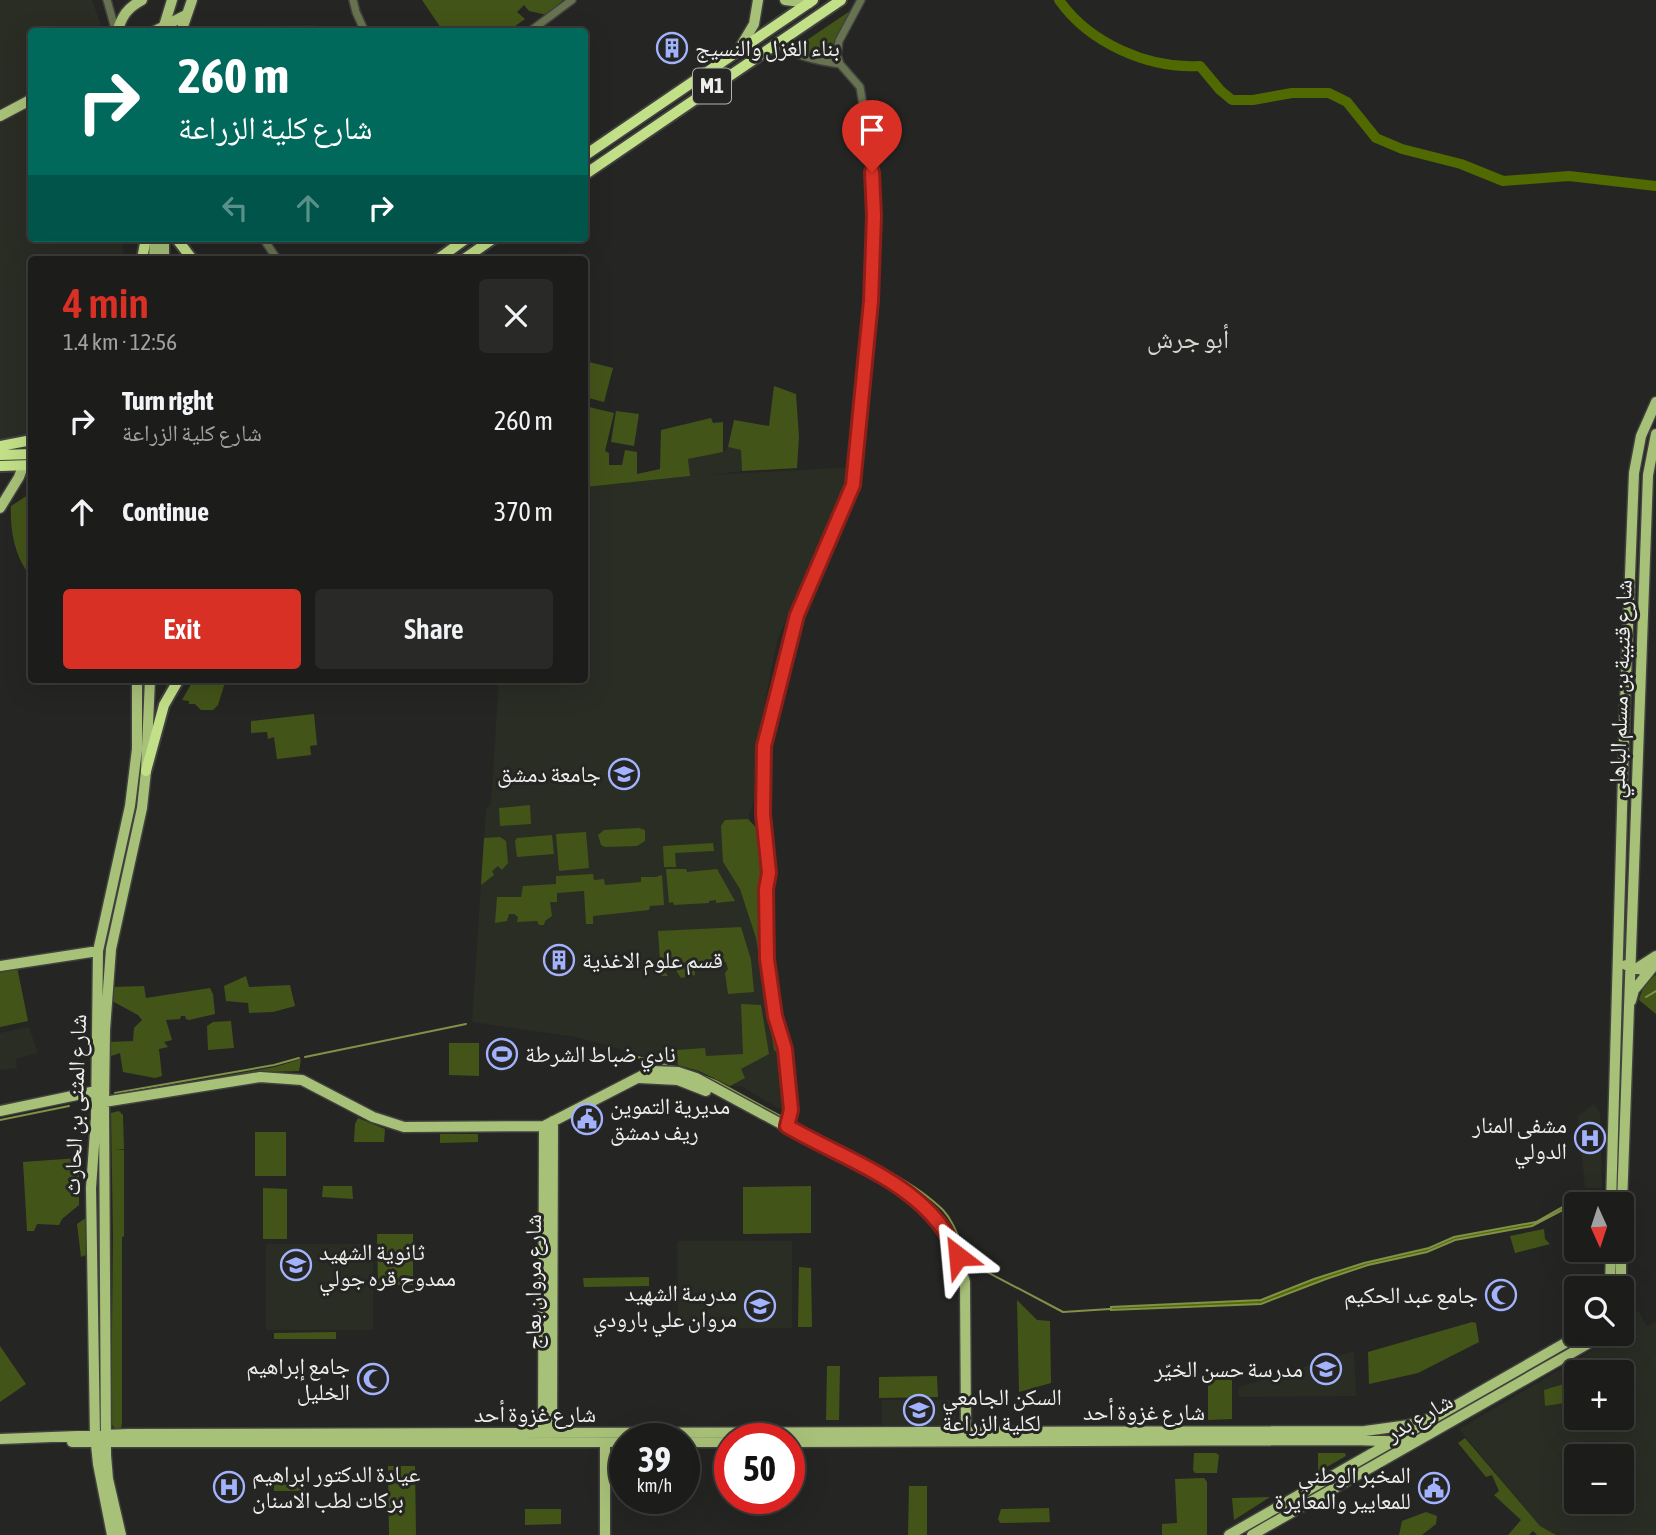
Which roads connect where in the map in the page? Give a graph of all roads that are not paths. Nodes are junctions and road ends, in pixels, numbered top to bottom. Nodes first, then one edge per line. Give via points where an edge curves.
1 (107, 0) edge
2 (142, 0) edge
3 (172, 0) edge
4 (192, 0) edge
5 (353, 0) edge
6 (572, 0) edge
7 (758, 0) edge
8 (785, 0) edge
9 (841, 0) edge
10 (861, 0) edge
11 (811, 1) edge
12 (186, 15) junction
13 (115, 28) edge
14 (118, 28) edge
15 (163, 28) edge
16 (182, 28) edge
17 (363, 28) edge
18 (534, 28) edge
19 (775, 43) junction
20 (737, 53) junction
21 (840, 64) junction
22 (28, 101) edge
23 (0, 117) edge
24 (588, 153) edge
25 (588, 171) edge
26 (179, 242) edge
27 (461, 242) edge
28 (488, 242) edge
29 (190, 256) edge
30 (442, 256) edge
31 (468, 256) edge
32 (1656, 402) edge
33 (1656, 434) edge
34 (28, 441) edge
35 (0, 446) edge
36 (28, 454) edge
37 (0, 455) edge
38 (25, 466) edge
39 (0, 468) edge
40 (0, 508) edge
41 (137, 683) edge
42 (150, 683) edge
43 (177, 683) edge
44 (146, 772) junction
45 (1620, 911) junction
46 (1630, 946) junction
47 (98, 951) junction
48 (1655, 961) edge
49 (0, 966) edge
50 (1631, 970) junction
51 (1617, 1005) junction
52 (1627, 1015) junction
53 (96, 1091) junction
54 (104, 1102) junction
55 (0, 1111) edge
56 (548, 1124) junction
57 (787, 1129) junction
58 (1611, 1192) edge
59 (1622, 1192) edge
60 (1564, 1344) edge
61 (1581, 1346) edge
62 (1435, 1416) junction
63 (1376, 1430) junction
64 (966, 1432) junction
65 (101, 1438) junction
66 (547, 1438) junction
67 (0, 1439) edge
68 (1354, 1440) junction
69 (1392, 1441) junction
70 (143, 1442) junction
71 (605, 1442) junction
72 (609, 1442) edge
73 (805, 1442) edge
74 (1414, 1442) junction
75 (1394, 1453) junction
76 (1363, 1458) junction
77 (108, 1479) junction
78 (112, 1535) edge
79 (121, 1535) edge
80 (605, 1535) edge
81 (1229, 1535) edge
82 (1252, 1535) edge

1 - 13 street
2 - 14 main road via 123,15
3 - 15 main road
4 - 12 main road
5 - 17 street
6 - 18 street
7 - 20 main road via 754,24
8 - 11 main road
9 - 19 highway, M1
10 - 21 street via 839,41
11 - 20 highway, M1
12 - 15 main road
12 - 16 main road
19 - 21 street via 791,53
19 - 25 highway, M1
20 - 24 highway, M1
21 - 57 street via 860,87 872,160 871,289 853,485 797,615 764,746 767,959 785,1049 791,1110
22 - 23 main road
26 - 29 highway
27 - 30 highway
28 - 31 highway
32 - 45 main road, شارع قتيبة بن مسلم الباهلي via 1635,461
33 - 46 main road, شارع قتيبة بن مسلم الباهلي via 1647,475
34 - 35 highway
36 - 37 highway
38 - 39 highway
38 - 40 main road
41 - 47 main road, شارع المثنى بن الحارث via 137,749 130,806
42 - 44 main road, شارع المثنى بن الحارث
43 - 44 highway via 164,705
44 - 54 main road, شارع المثنى بن الحارث via 111,949
45 - 50 main road via 1623,962
45 - 51 main road
46 - 48 main road via 1637,958
46 - 50 main road, شارع قتيبة بن مسلم الباهلي
47 - 49 main road
47 - 53 main road, شارع المثنى بن الحارث
48 - 50 main road
48 - 52 main road via 1634,990
50 - 51 main road via 1620,985
50 - 52 main road
51 - 58 main road
52 - 59 main road
53 - 55 main road
53 - 65 main road, شارع المثنى بن الحارث via 91,1188
54 - 56 main road via 260,1077 302,1080 373,1117 404,1127
54 - 65 main road, شارع المثنى بن الحارث
56 - 57 main road via 635,1078 662,1078 693,1084
56 - 66 main road, شارع مروان بعاج
57 - 64 main road via 901,1195 929,1220 960,1266 965,1282
60 - 62 main road, شارع بدر
61 - 74 main road, شارع بدر
62 - 63 main road, شارع غزوة أحد
62 - 69 main road, شارع بدر
63 - 64 main road, شارع غزوة أحد
63 - 69 main road
64 - 66 main road, شارع غزوة أحد
65 - 66 main road, شارع غزوة أحد
65 - 67 main road
65 - 70 main road, شارع غزوة أحد
65 - 77 main road, شارع المثنى بن الحارث
65 - 78 main road, شارع المثنى بن الحارث
66 - 70 main road, شارع غزوة أحد
66 - 71 main road, شارع غزوة أحد
68 - 69 main road, شارع غزوة أحد
68 - 73 main road, شارع غزوة أحد
68 - 76 main road via 1364,1448
69 - 74 main road, شارع غزوة أحد
69 - 75 main road
69 - 76 main road, شارع بدر
70 - 77 main road via 119,1448 110,1459
71 - 72 main road, شارع غزوة أحد
71 - 80 main road
74 - 75 main road, شارع بدر
75 - 82 main road, شارع بدر
76 - 81 main road, شارع بدر
77 - 79 main road, شارع المثنى بن الحارث

